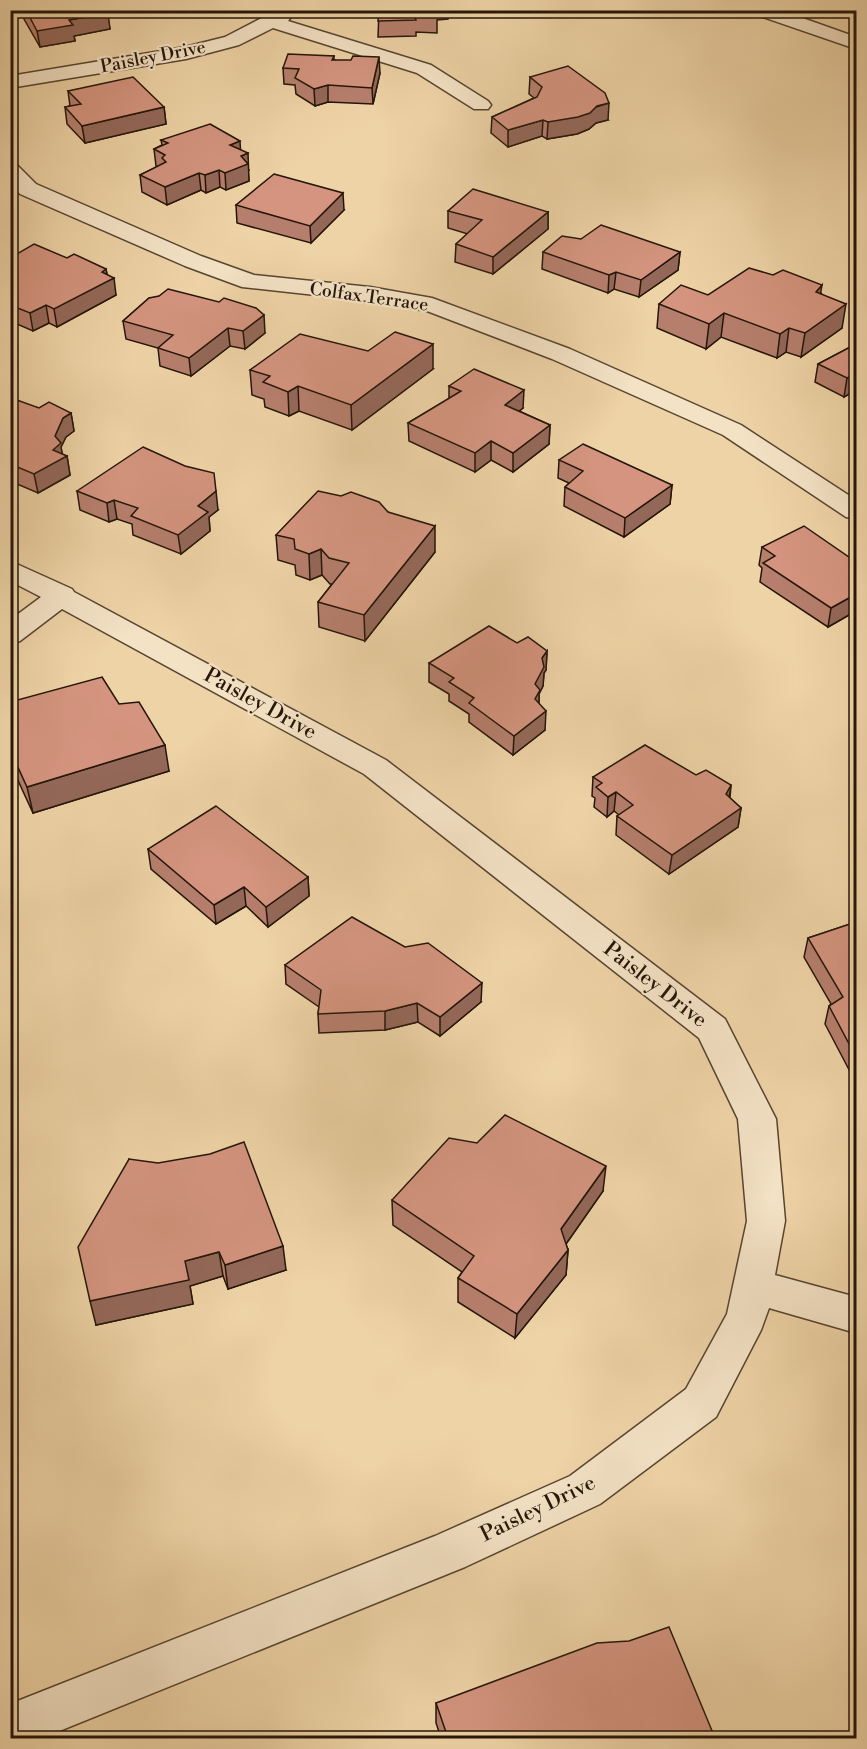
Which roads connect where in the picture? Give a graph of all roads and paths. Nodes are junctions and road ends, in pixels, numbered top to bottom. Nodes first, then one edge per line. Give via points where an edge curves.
1 (288, 10) edge
2 (761, 10) edge
3 (272, 22) junction
4 (856, 43) edge
5 (10, 82) edge
6 (481, 105) dead end
7 (10, 169) edge
8 (856, 511) edge
9 (10, 569) edge
10 (62, 595) junction
11 (10, 635) edge
12 (753, 1286) junction
13 (856, 1315) edge
14 (10, 1728) edge

1 - 3 street, Paisley Drive
2 - 4 street
3 - 5 street, Paisley Drive via 232,41 186,53
3 - 6 street via 424,69
7 - 8 street, Colfax Terrace via 28,189 250,282 370,294 432,305 561,354 732,430
9 - 10 street, Paisley Drive
10 - 11 street
10 - 12 street, Paisley Drive via 375,767 712,1029 757,1119 766,1221
12 - 13 street
12 - 14 street, Paisley Drive via 747,1317 702,1403 585,1490 448,1552

